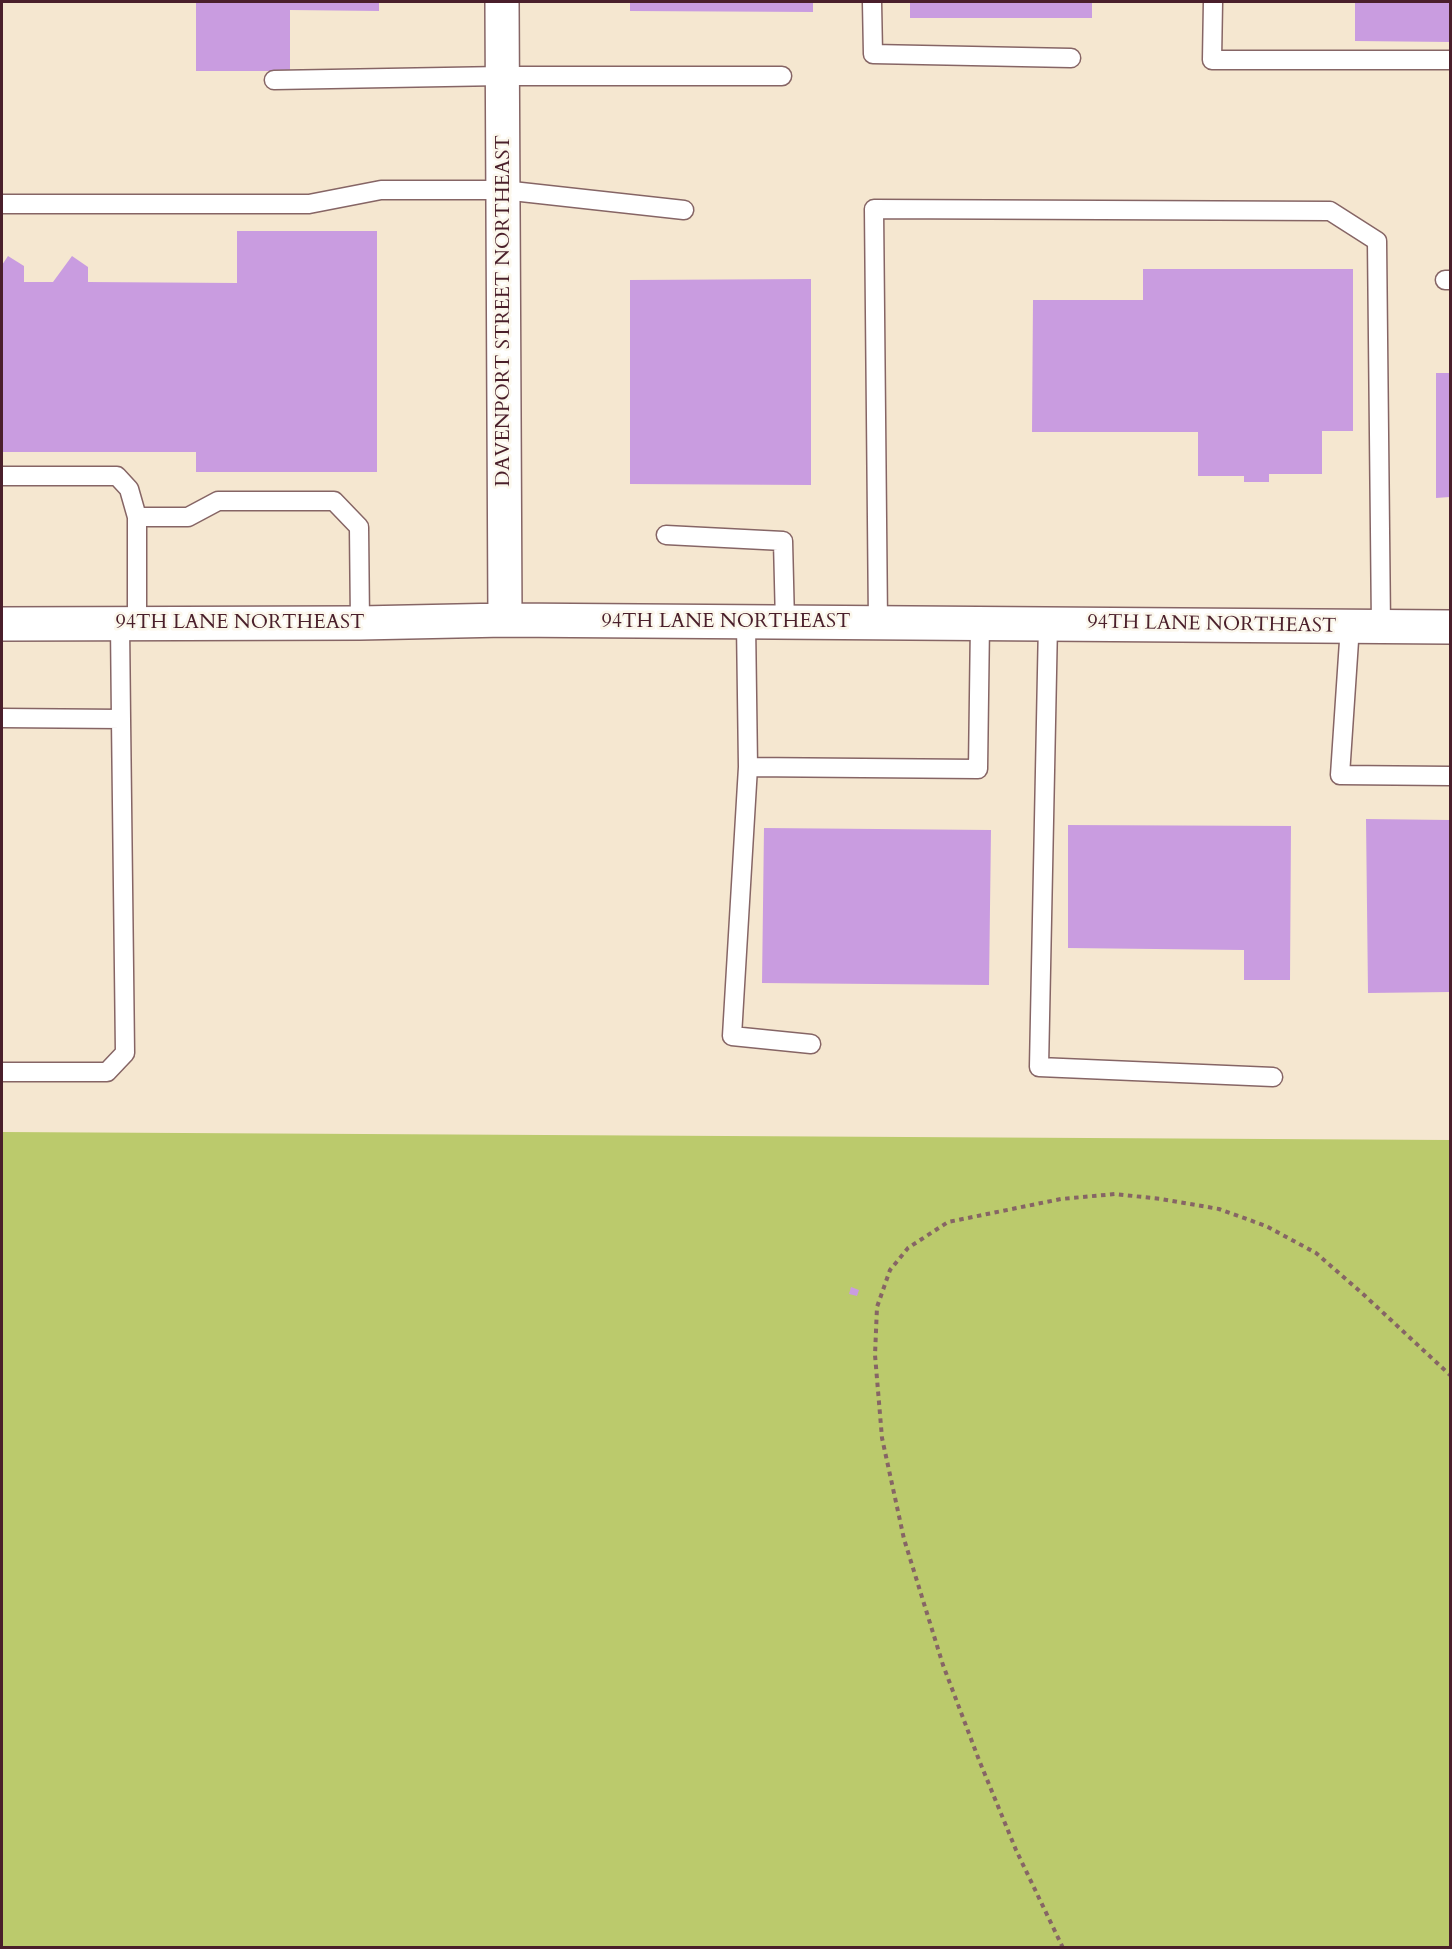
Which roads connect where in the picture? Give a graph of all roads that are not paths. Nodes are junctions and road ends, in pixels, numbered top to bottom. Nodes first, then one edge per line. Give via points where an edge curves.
1 (502, 2) edge
2 (872, 2) edge
3 (1213, 2) edge
4 (1071, 58) dead end
5 (1450, 60) edge
6 (502, 76) junction
7 (782, 76) dead end
8 (274, 80) dead end
9 (503, 190) junction
10 (2, 204) edge
11 (684, 210) dead end
12 (2, 476) edge
13 (137, 517) junction
14 (666, 535) dead end
15 (506, 620) junction
16 (360, 623) junction
17 (746, 623) junction
18 (785, 623) junction
19 (878, 623) junction
20 (980, 623) junction
21 (1048, 623) junction
22 (2, 624) edge
23 (128, 624) junction
24 (1365, 627) junction
25 (1450, 627) edge
26 (2, 718) edge
27 (121, 718) junction
28 (748, 767) junction
29 (1450, 776) edge
30 (810, 1044) dead end
31 (2, 1072) edge
32 (1273, 1077) dead end

1 - 6 street, DAVENPORT STREET NORTHEAST
2 - 4 lane via 873,54
3 - 5 lane via 1212,60
6 - 7 lane
6 - 8 lane
6 - 9 street, DAVENPORT STREET NORTHEAST
9 - 10 lane via 381,190 309,204
9 - 11 lane
9 - 15 street, DAVENPORT STREET NORTHEAST
12 - 13 lane via 117,476 129,489
13 - 16 lane via 188,517 218,501 334,501 359,527
13 - 23 lane
14 - 18 lane via 783,540
15 - 16 street, 94TH LANE NORTHEAST
15 - 17 street, 94TH LANE NORTHEAST
16 - 23 street, 94TH LANE NORTHEAST
17 - 18 street, 94TH LANE NORTHEAST
17 - 28 lane
18 - 19 street, 94TH LANE NORTHEAST
19 - 20 street, 94TH LANE NORTHEAST
19 - 24 lane via 874,209 1330,211 1377,241
20 - 21 street, 94TH LANE NORTHEAST
20 - 28 lane via 978,769
21 - 24 street, 94TH LANE NORTHEAST
21 - 32 lane via 1039,1067
22 - 23 street, 94TH LANE NORTHEAST
23 - 27 lane
24 - 25 street, 94TH LANE NORTHEAST
24 - 29 lane via 1340,775
26 - 27 lane
27 - 31 lane via 125,1053 107,1072
28 - 30 lane via 732,1035

